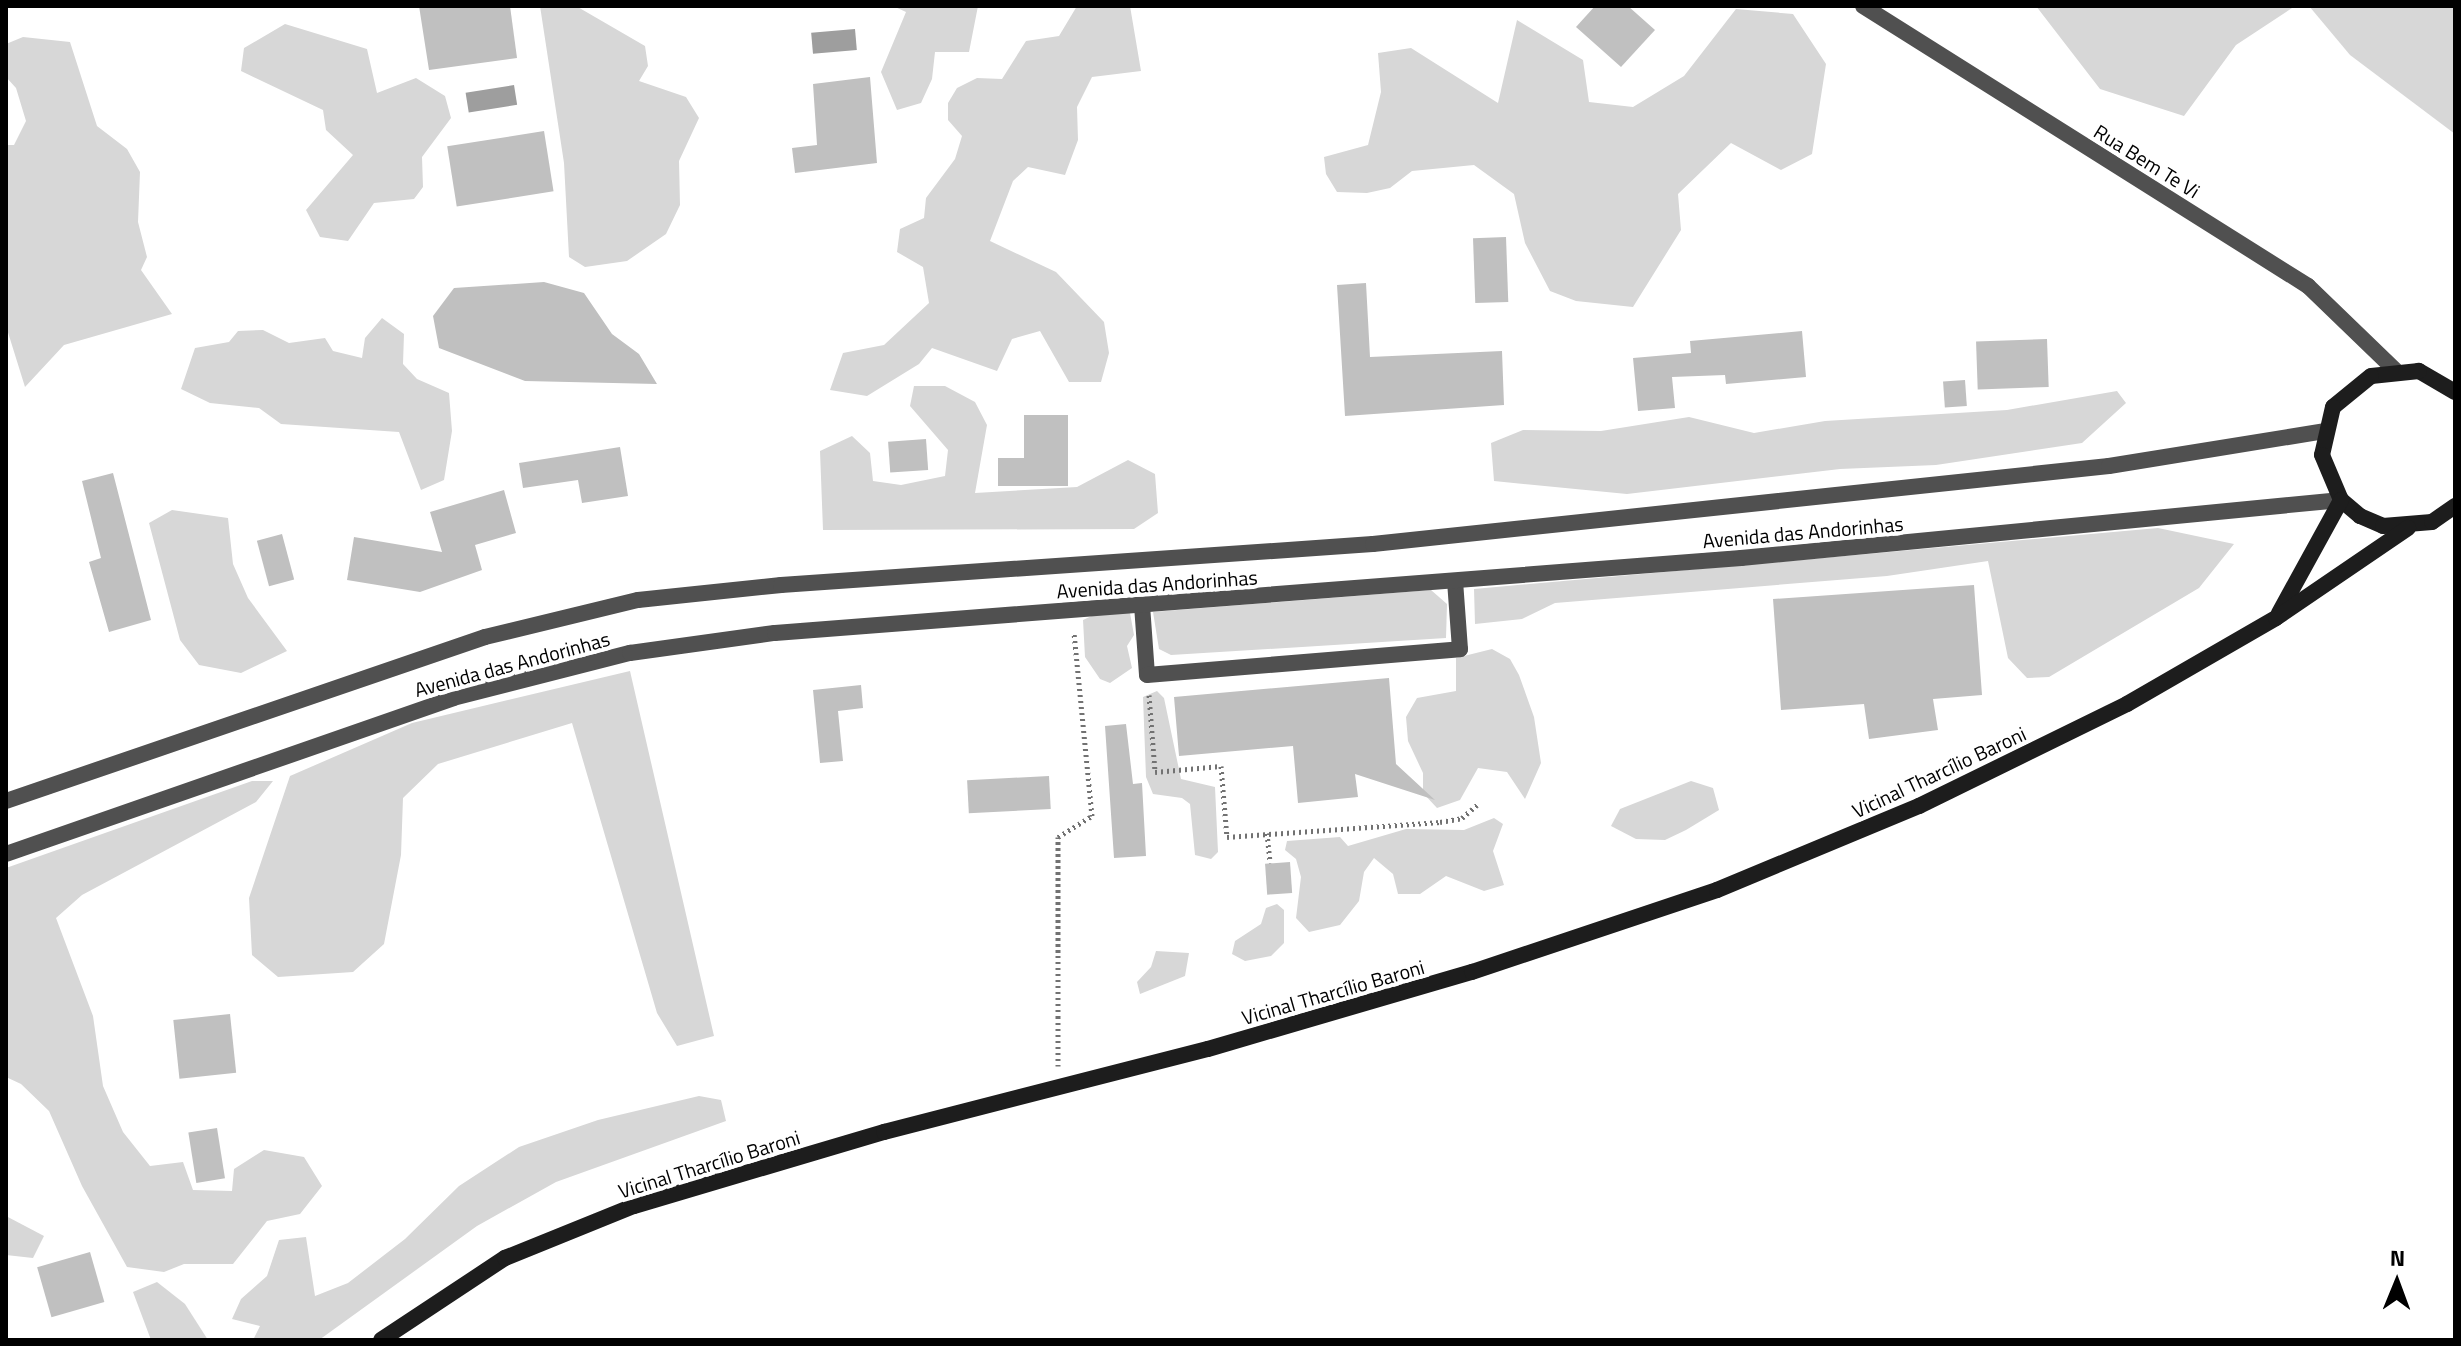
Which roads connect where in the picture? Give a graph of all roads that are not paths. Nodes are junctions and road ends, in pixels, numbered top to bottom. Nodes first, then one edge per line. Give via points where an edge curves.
1 (1863, 6) edge
2 (2395, 370) junction
3 (2451, 384) edge
4 (2324, 431) junction
5 (2341, 500) junction
6 (2455, 506) edge
7 (2408, 528) junction
8 (1455, 581) junction
9 (1142, 605) junction
10 (2276, 618) junction
11 (6, 801) edge
12 (6, 854) edge
13 (381, 1340) edge

1 - 2 street, Rua Bem Te Vi via 2308,286
2 - 3 main road via 2419,371
2 - 4 main road via 2349,389 2333,407
4 - 5 main road via 2328,479
4 - 11 street, Avenida das Andorinhas via 2094,468 1389,542 638,600 485,637
5 - 7 main road via 2360,516
5 - 8 street, Avenida das Andorinhas
5 - 10 main road
6 - 7 main road, Vicinal Tharcílio Baroni via 2432,522
7 - 10 main road, Vicinal Tharcílio Baroni
8 - 9 street, Avenida das Andorinhas
8 - 9 street via 1460,649 1147,675
9 - 12 street, Avenida das Andorinhas via 775,633 630,653 453,698
10 - 13 main road, Vicinal Tharcílio Baroni via 2127,704 1919,806 1717,890 1472,972 884,1132 634,1206 505,1258

